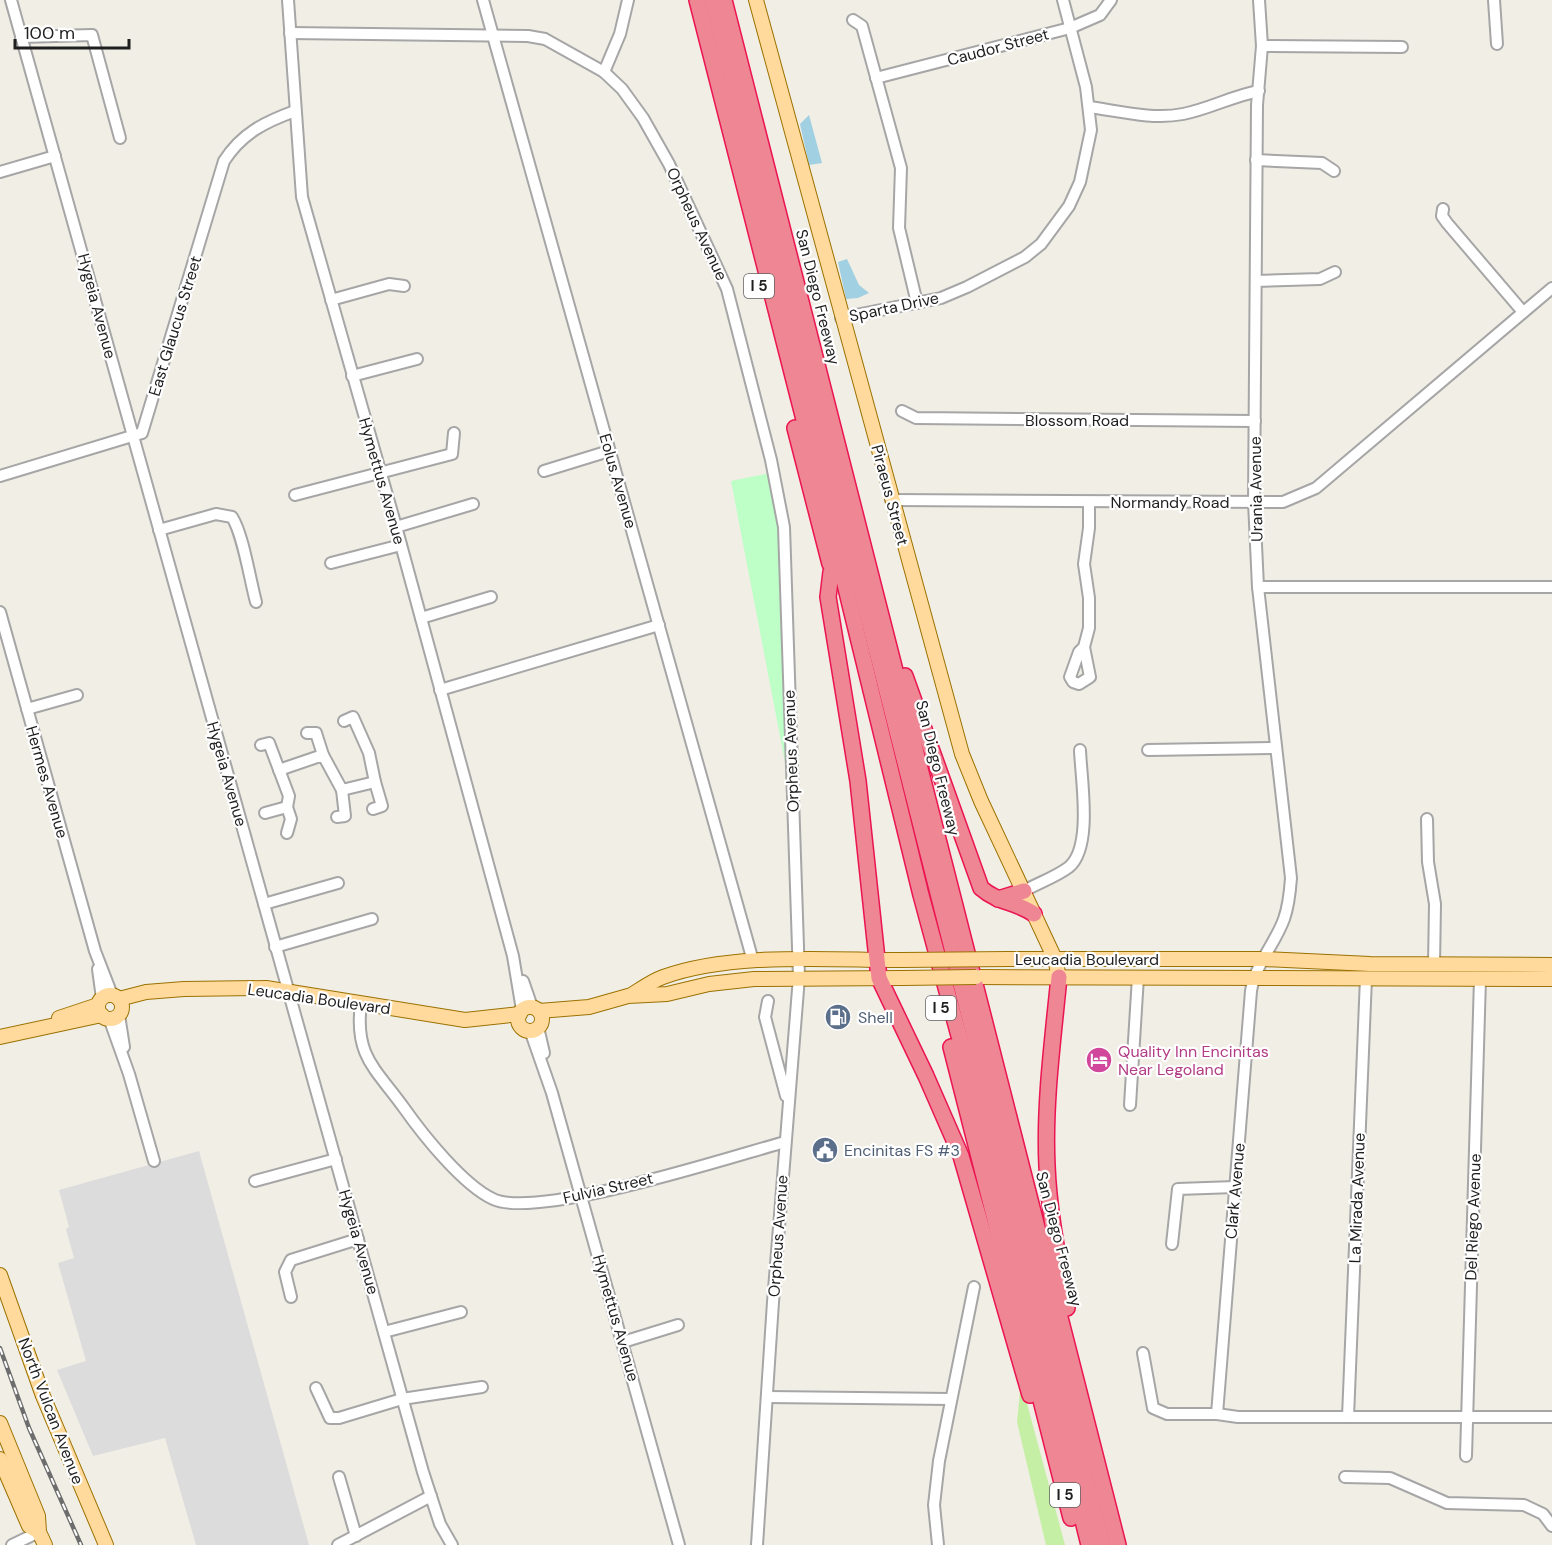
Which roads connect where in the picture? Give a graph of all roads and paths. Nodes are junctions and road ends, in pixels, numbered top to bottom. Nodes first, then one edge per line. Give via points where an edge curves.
1 (11, 0) edge
2 (288, 0) edge
3 (483, 0) edge
4 (628, 0) edge
5 (687, 0) edge
6 (697, 0) edge
7 (712, 0) edge
8 (724, 0) edge
9 (756, 0) edge
10 (1063, 0) edge
11 (1111, 0) edge
12 (1259, 0) edge
13 (1494, 0) edge
14 (853, 20) dead end
15 (1070, 28) junction
16 (290, 33) junction
17 (492, 35) junction
18 (21, 37) junction
19 (1497, 44) dead end
20 (1262, 46) junction
21 (1402, 47) dead end
22 (604, 72) junction
23 (876, 78) junction
24 (1259, 92) junction
25 (1089, 107) junction
26 (295, 111) junction
27 (120, 138) dead end
28 (56, 156) junction
29 (1256, 160) junction
30 (1334, 171) dead end
31 (0, 172) edge
32 (1443, 209) dead end
33 (1335, 272) dead end
34 (1256, 281) junction
35 (404, 286) dead end
36 (1552, 288) edge
37 (330, 300) junction
38 (917, 303) junction
39 (1523, 312) junction
40 (841, 318) junction
41 (417, 359) dead end
42 (352, 376) junction
43 (902, 411) dead end
44 (1255, 421) junction
45 (454, 433) dead end
46 (133, 438) junction
47 (609, 451) junction
48 (544, 471) dead end
49 (380, 472) junction
50 (0, 476) edge
51 (295, 495) dead end
52 (891, 500) junction
53 (1089, 502) junction
54 (1254, 502) junction
55 (473, 504) dead end
56 (396, 527) junction
57 (159, 530) junction
58 (401, 545) junction
59 (331, 563) dead end
60 (831, 572) junction
61 (1258, 587) junction
62 (1552, 587) edge
63 (874, 589) junction
64 (491, 597) dead end
65 (256, 602) dead end
66 (0, 612) edge
67 (421, 618) junction
68 (659, 625) junction
69 (1084, 647) dead end
70 (440, 690) junction
71 (76, 695) dead end
72 (27, 709) junction
73 (344, 721) dead end
74 (307, 733) dead end
75 (261, 745) dead end
76 (1276, 748) junction
77 (1080, 750) dead end
78 (1148, 750) dead end
79 (323, 756) junction
80 (279, 770) junction
81 (375, 782) junction
82 (342, 790) junction
83 (288, 807) junction
84 (373, 809) dead end
85 (265, 813) dead end
86 (337, 817) dead end
87 (1427, 819) dead end
88 (287, 833) dead end
89 (338, 883) dead end
90 (1024, 891) junction
91 (994, 899) junction
92 (264, 904) junction
93 (1034, 914) junction
94 (372, 919) dead end
95 (275, 947) junction
96 (799, 959) junction
97 (1055, 959) junction
98 (877, 960) junction
99 (753, 961) junction
100 (1434, 965) junction
101 (1552, 965) edge
102 (1259, 969) junction
103 (799, 977) junction
104 (1059, 977) junction
105 (1138, 977) junction
106 (879, 978) junction
107 (1366, 978) junction
108 (1480, 979) junction
109 (1552, 979) edge
110 (288, 991) junction
111 (628, 996) junction
112 (768, 1001) dead end
113 (361, 1004) junction
114 (110, 1007) junction
115 (530, 1019) junction
116 (0, 1037) edge
117 (788, 1105) junction
118 (1130, 1105) dead end
119 (785, 1142) junction
120 (336, 1159) junction
121 (154, 1161) dead end
122 (255, 1181) dead end
123 (1235, 1187) junction
124 (581, 1196) junction
125 (358, 1239) junction
126 (1172, 1244) dead end
127 (0, 1275) edge
128 (974, 1287) dead end
129 (291, 1297) dead end
130 (461, 1312) dead end
131 (678, 1325) dead end
132 (384, 1332) junction
133 (623, 1342) junction
134 (1068, 1344) junction
135 (1143, 1353) dead end
136 (482, 1387) dead end
137 (316, 1388) dead end
138 (767, 1397) junction
139 (402, 1399) junction
140 (951, 1399) junction
141 (1217, 1414) junction
142 (1552, 1417) edge
143 (1348, 1418) junction
144 (1466, 1419) junction
145 (0, 1423) edge
146 (1052, 1444) junction
147 (1466, 1456) dead end
148 (0, 1459) edge
149 (339, 1477) dead end
150 (1345, 1477) dead end
151 (431, 1496) junction
152 (1552, 1526) edge
153 (356, 1536) junction
154 (42, 1538) edge
155 (12, 1545) edge
156 (106, 1545) edge
157 (338, 1545) edge
158 (452, 1545) edge
159 (680, 1545) edge
160 (757, 1545) edge
161 (938, 1545) edge
162 (1078, 1545) edge
163 (1089, 1545) edge
164 (1103, 1545) edge
165 (1118, 1545) edge

1 - 18 street, Hygeia Avenue
2 - 16 street, Hymettus Avenue
3 - 17 street, Eolus Avenue
4 - 22 street via 620,34
5 - 60 highway, I 5
6 - 163 highway
7 - 164 highway
8 - 63 highway, San Diego Freeway / I 5
9 - 40 main road, Piraeus Street
10 - 15 street, Sparta Drive
11 - 15 street, Caudor Street via 1100,15
12 - 20 street, Urania Avenue
13 - 19 street
14 - 23 street via 862,26
15 - 23 street, Caudor Street
15 - 25 street, Sparta Drive
16 - 17 street
16 - 26 street, Hymettus Avenue
17 - 22 street via 545,39
17 - 47 street, Eolus Avenue
18 - 27 street via 92,35
18 - 28 street, Hygeia Avenue
20 - 21 street
20 - 24 street, Urania Avenue
22 - 96 street, Orpheus Avenue via 622,88 643,118 714,255 728,289 774,473 784,527
23 - 38 street via 901,168 899,228
24 - 25 street via 1237,95 1183,114 1158,117
24 - 29 street, Urania Avenue
25 - 38 street, Sparta Drive via 1089,148 1080,182 1069,206 1041,244 968,287
26 - 37 street, Hymettus Avenue via 302,197
26 - 46 street, East Glaucus Street via 253,129 224,161 158,385 142,433
28 - 31 street
28 - 46 street, Hygeia Avenue
29 - 30 street via 1322,163
29 - 34 street, Urania Avenue
32 - 39 street via 1447,223
33 - 34 street via 1320,279
34 - 44 street, Urania Avenue
35 - 37 street via 389,284
36 - 39 street, Normandy Road
37 - 42 street, Hymettus Avenue
38 - 40 street, Sparta Drive
39 - 54 street, Normandy Road via 1316,488 1284,502
40 - 52 main road, Piraeus Street
41 - 42 street
42 - 49 street, Hymettus Avenue
43 - 44 street, Blossom Road via 916,418
44 - 54 street, Urania Avenue
45 - 49 street via 452,454
46 - 50 street
46 - 57 street, Hygeia Avenue
47 - 48 street
47 - 68 street, Eolus Avenue
49 - 51 street
49 - 56 street, Hymettus Avenue
52 - 53 street, Normandy Road
52 - 90 main road, Piraeus Street via 962,754
53 - 54 street, Normandy Road
53 - 69 street via 1084,564 1089,628
54 - 61 street, Urania Avenue
55 - 56 street
56 - 58 street, Hymettus Avenue
57 - 65 street via 216,514 232,517 238,527
57 - 92 street, Hygeia Avenue
58 - 59 street
58 - 67 street, Hymettus Avenue
60 - 98 highway via 828,597 858,781
60 - 146 highway, I 5
61 - 62 street
61 - 76 street, Urania Avenue
63 - 91 highway via 981,888
63 - 134 highway, San Diego Freeway / I 5
64 - 67 street
66 - 72 street, Hermes Avenue
67 - 70 street, Hymettus Avenue
68 - 70 street
68 - 99 street, Eolus Avenue
70 - 115 street, Hymettus Avenue
71 - 72 street
72 - 114 street, Hermes Avenue
73 - 81 street via 353,717 369,753
74 - 79 street via 316,733
75 - 80 street via 269,743
76 - 78 street
76 - 102 street, Urania Avenue via 1290,899
77 - 90 street via 1081,851 1069,867
79 - 80 street
79 - 82 street
80 - 83 street via 289,796
81 - 82 street
81 - 84 street via 382,806
82 - 86 street via 345,816
83 - 85 street
83 - 88 street via 291,819
87 - 100 street via 1428,862 1435,904
89 - 92 street
90 - 91 highway
90 - 93 main road, Piraeus Street
91 - 93 highway via 1019,904
92 - 95 street, Hygeia Avenue
93 - 97 main road, Piraeus Street
94 - 95 street
95 - 110 street, Hygeia Avenue
96 - 98 main road, Leucadia Boulevard
96 - 99 main road, Leucadia Boulevard
96 - 103 street, Orpheus Avenue
97 - 98 main road, Leucadia Boulevard, bridge
97 - 102 main road, Leucadia Boulevard
97 - 104 main road, Piraeus Street
98 - 106 highway
99 - 111 main road, Leucadia Boulevard via 663,977
100 - 101 main road, Leucadia Boulevard
100 - 102 main road, Leucadia Boulevard
102 - 105 main road, Leucadia Boulevard
102 - 107 main road, Leucadia Boulevard
102 - 123 street, Clark Avenue
103 - 106 main road, Leucadia Boulevard
103 - 111 main road, Leucadia Boulevard
103 - 117 street, Orpheus Avenue
104 - 105 main road, Leucadia Boulevard
104 - 106 main road, Leucadia Boulevard, bridge
104 - 134 highway via 1047,1164 1068,1309
105 - 118 street
106 - 146 highway via 961,1156 1028,1390
107 - 108 main road, Leucadia Boulevard
107 - 143 street, La Mirada Avenue
108 - 109 main road, Leucadia Boulevard
108 - 144 street, Del Riego Avenue
110 - 113 main road, Leucadia Boulevard
110 - 114 main road, Leucadia Boulevard via 223,987 146,992
110 - 120 street, Hygeia Avenue
111 - 115 main road, Leucadia Boulevard via 566,1017
112 - 117 street via 765,1017
113 - 115 main road, Leucadia Boulevard via 439,1017
113 - 124 street, Fulvia Street via 360,1041 369,1060 429,1143 479,1189 493,1199 514,1204
114 - 116 main road, Leucadia Boulevard via 61,1016 54,1024
114 - 121 street, Hermes Avenue
115 - 124 street, Hymettus Avenue
117 - 119 street, Orpheus Avenue
119 - 124 street, Fulvia Street
119 - 138 street, Orpheus Avenue
120 - 122 street
120 - 125 street, Hygeia Avenue
123 - 126 street via 1178,1190
123 - 141 street, Clark Avenue
124 - 133 street, Hymettus Avenue
125 - 129 street via 291,1260 285,1272
125 - 132 street, Hygeia Avenue
127 - 156 main road, North Vulcan Avenue via 42,1396
128 - 140 street
130 - 132 street
131 - 133 street
132 - 139 street, Hygeia Avenue
133 - 159 street, Hymettus Avenue
134 - 165 highway, San Diego Freeway / I 5
135 - 141 street via 1154,1408 1160,1413
136 - 139 street
137 - 139 street via 330,1418
138 - 140 street
138 - 160 street, Orpheus Avenue
139 - 151 street, Hygeia Avenue
140 - 161 street via 934,1505
141 - 143 street
142 - 144 street
143 - 144 street
144 - 147 street, Del Riego Avenue
145 - 154 main road via 38,1516
146 - 162 highway, I 5
148 - 154 main road via 29,1526
149 - 153 street
150 - 152 street via 1390,1478 1447,1503 1524,1505 1543,1514
151 - 153 street
151 - 158 street, Hygeia Avenue
153 - 157 street
154 - 155 street

